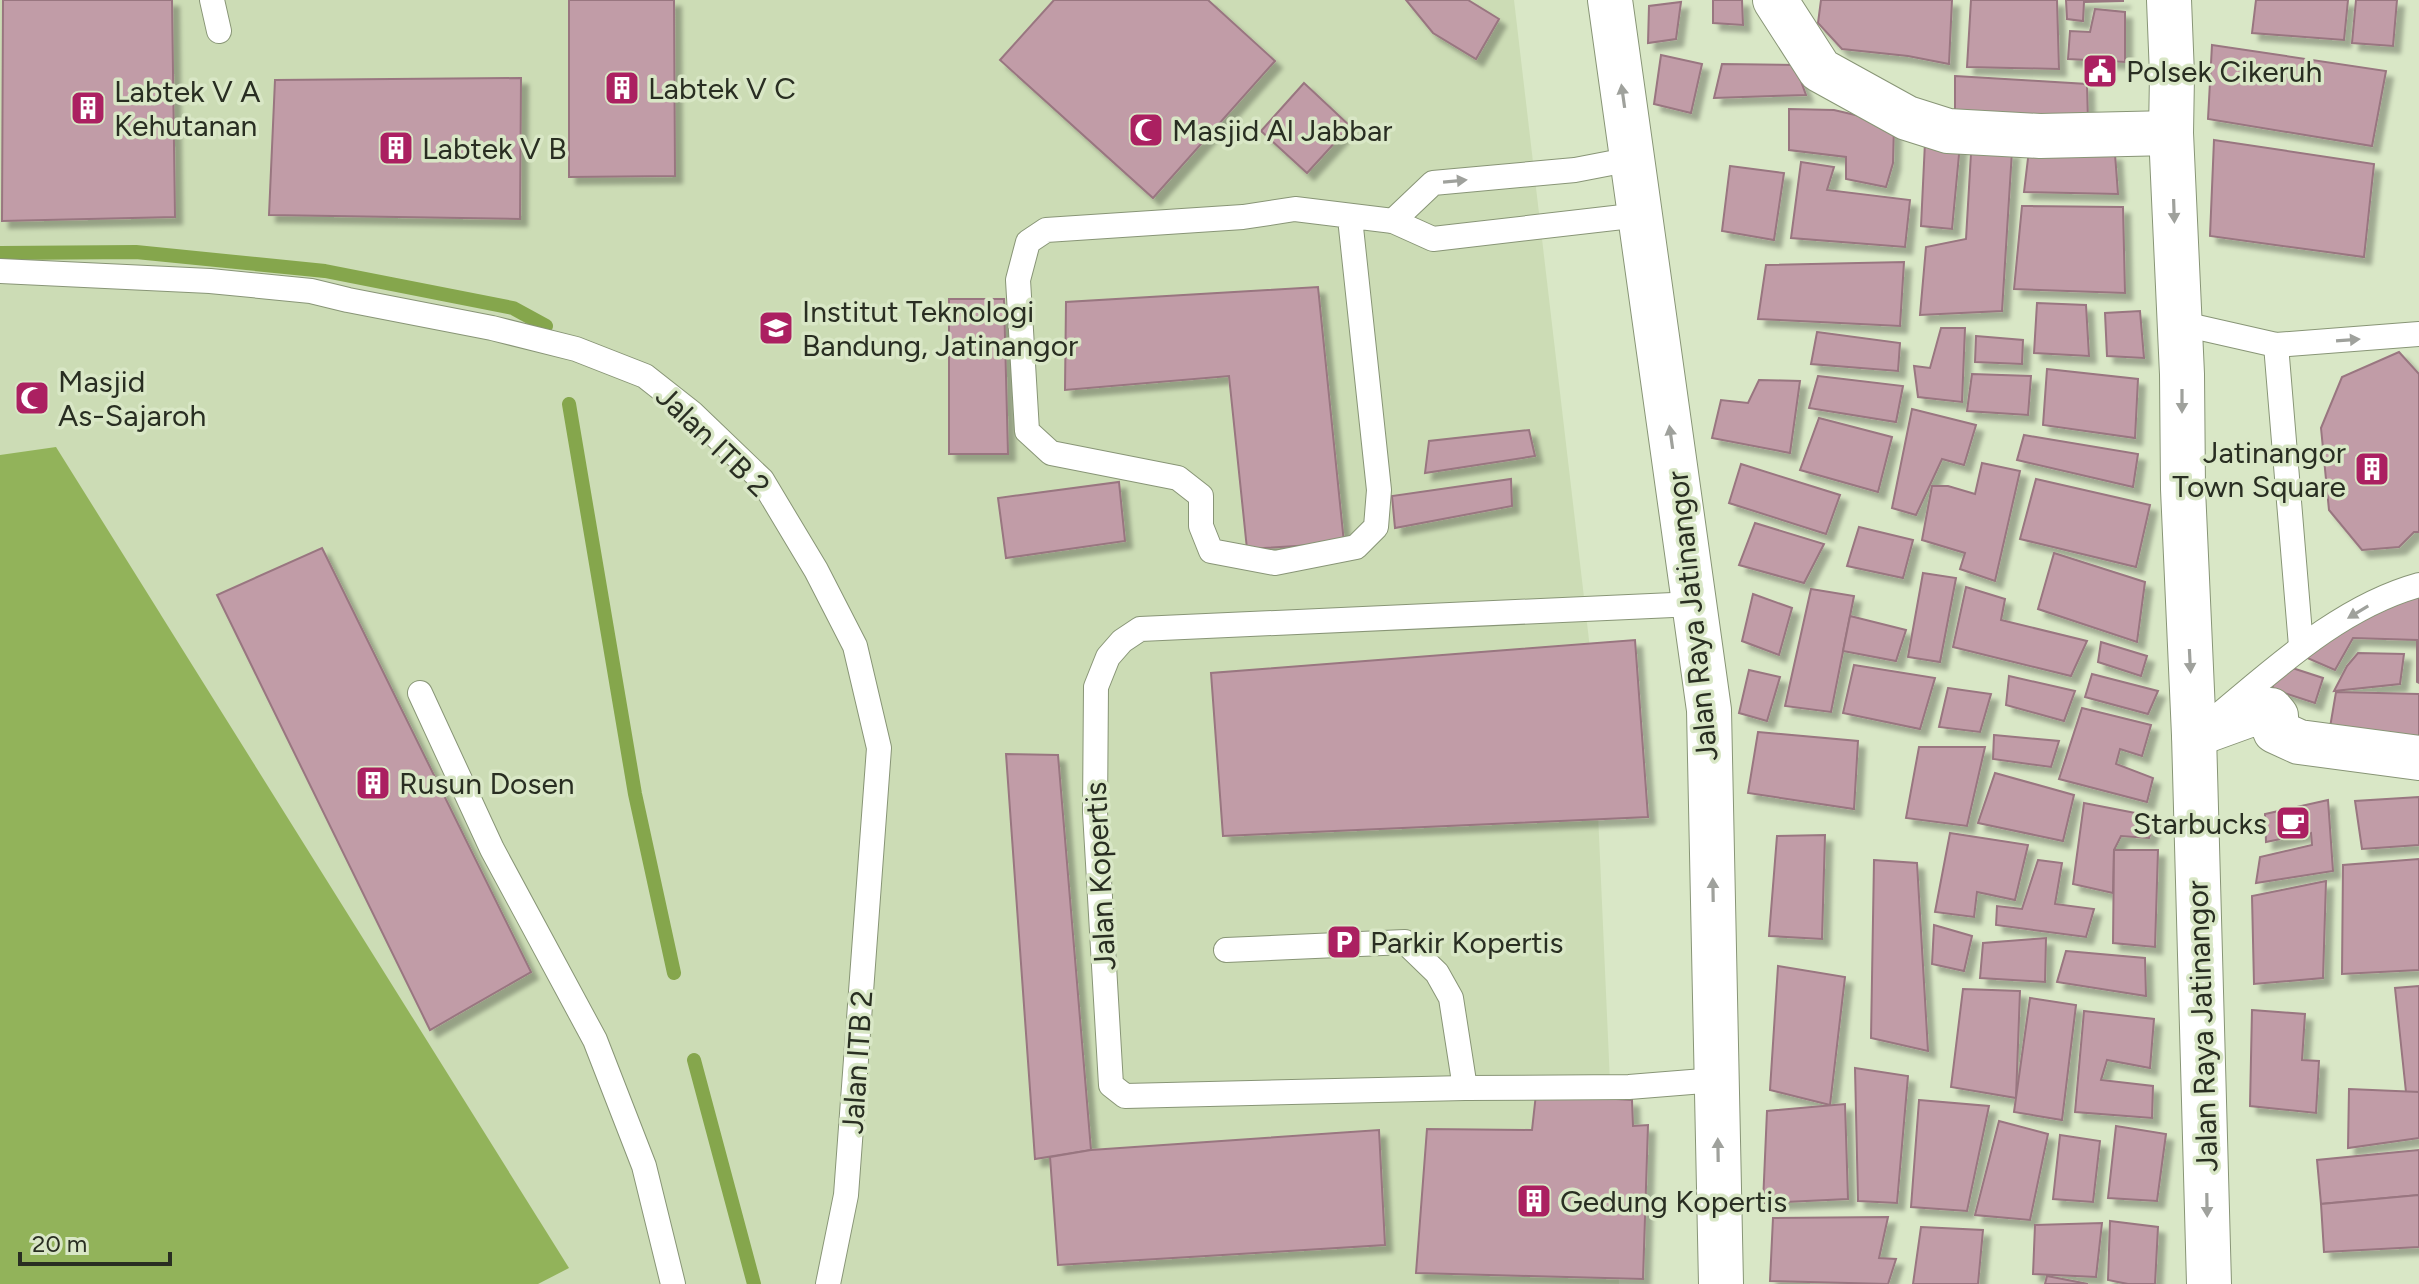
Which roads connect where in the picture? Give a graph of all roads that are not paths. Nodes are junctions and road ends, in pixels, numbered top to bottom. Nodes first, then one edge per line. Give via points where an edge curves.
1 (212, 0) edge
2 (1610, 0) edge
3 (1775, 0) edge
4 (2169, 0) edge
5 (219, 31) dead end
6 (2171, 133) junction
7 (1632, 159) junction
8 (1640, 215) junction
9 (1350, 218) junction
10 (1393, 221) junction
11 (0, 271) edge
12 (2179, 323) junction
13 (2419, 334) edge
14 (2276, 345) junction
15 (2419, 585) edge
16 (1695, 604) junction
17 (2301, 646) junction
18 (420, 693) dead end
19 (2194, 735) junction
20 (2419, 758) edge
21 (1226, 950) dead end
22 (1716, 1080) junction
23 (1465, 1088) junction
24 (673, 1284) edge
25 (828, 1284) edge
26 (1721, 1284) edge
27 (2209, 1284) edge

1 - 5 lane
7 -> 2 main road, Jalan Raya Jatinangor
3 - 6 main road via 1820,70 1907,118 1948,131 2040,136
4 - 6 main road, Jalan Raya Jatinangor
6 -> 12 main road, Jalan Raya Jatinangor
7 - 8 main road, Jalan Raya Jatinangor
10 -> 7 lane via 1433,183 1575,170
8 - 10 lane via 1433,239
16 -> 8 main road, Jalan Raya Jatinangor
9 - 9 lane via 1295,209 1046,230 1028,242 1018,280 1027,431 1051,453 1178,478 1201,496 1201,526 1211,551 1275,563 1356,547 1376,527 1379,490
9 - 10 lane
11 - 25 lane, Jalan ITB 2 via 311,291 576,349 645,376 762,480 855,646 879,748 846,1195
12 - 14 lane
12 -> 19 main road, Jalan Raya Jatinangor
14 -> 13 lane
14 - 17 lane
15 -> 17 lane via 2388,593
22 -> 16 main road, Jalan Raya Jatinangor via 1709,710
16 - 23 lane, Jalan Kopertis via 1140,629 1108,657 1096,687 1095,812 1111,1085 1125,1096 1144,1097
17 - 19 lane
18 - 24 lane via 492,849 595,1040 644,1166
19 - 20 main road via 2271,710 2275,731 2299,742
19 -> 27 main road, Jalan Raya Jatinangor
21 - 23 lane via 1405,942 1437,973 1451,998
22 - 23 lane, Jalan Kopertis via 1629,1087
26 -> 22 main road, Jalan Raya Jatinangor

